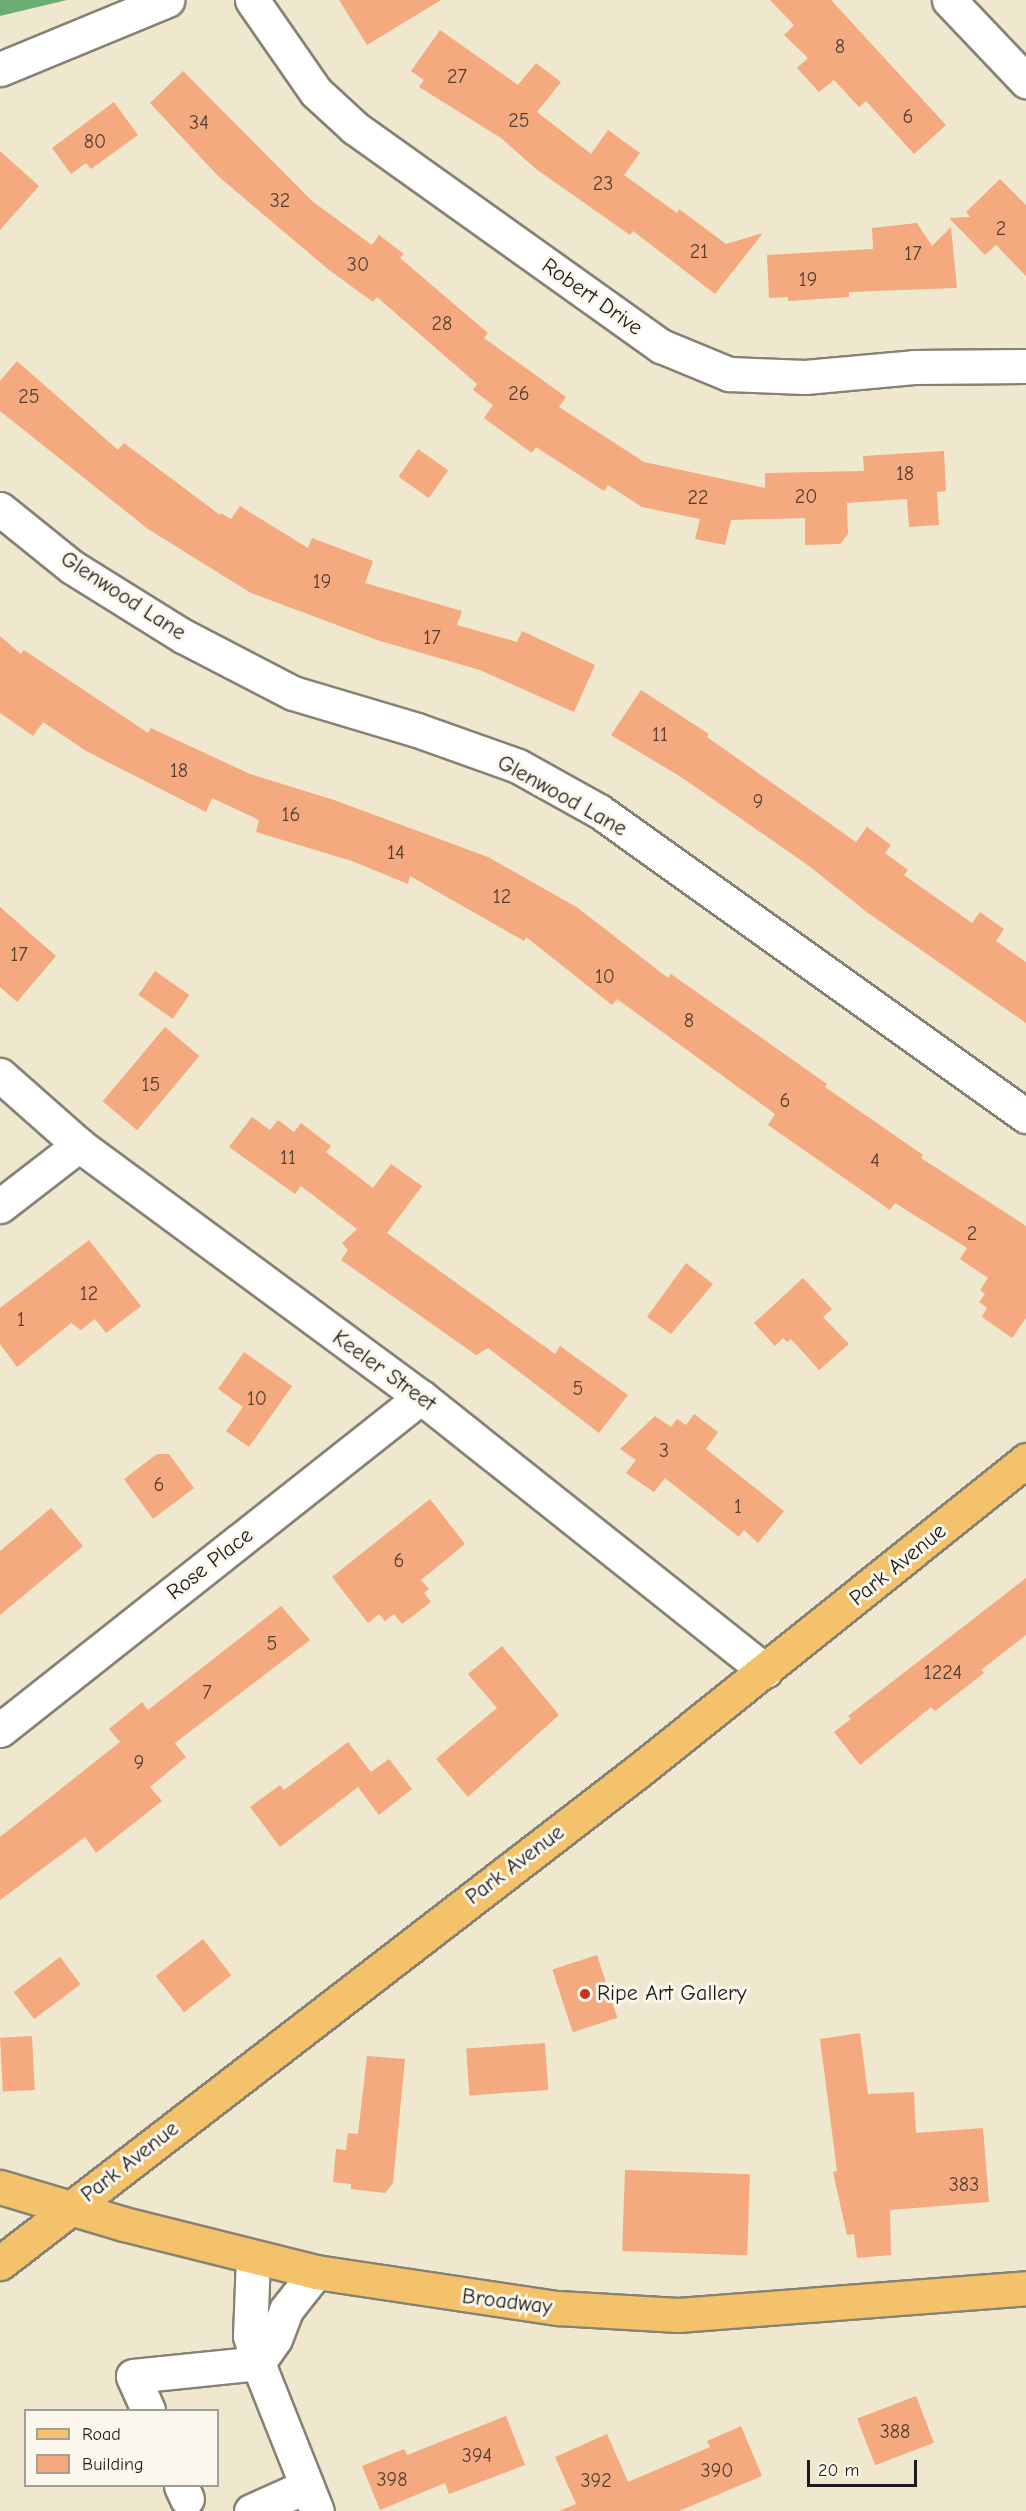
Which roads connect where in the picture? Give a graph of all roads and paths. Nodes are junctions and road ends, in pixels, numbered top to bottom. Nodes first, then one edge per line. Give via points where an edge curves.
1 (167, 0) edge
2 (252, 0) edge
3 (949, 0) edge
4 (0, 69) edge
5 (1026, 81) edge
6 (1026, 366) edge
7 (0, 509) edge
8 (0, 1075) edge
9 (1026, 1116) edge
10 (79, 1145) junction
11 (0, 1206) edge
12 (420, 1397) junction
13 (1026, 1460) edge
14 (765, 1671) junction
15 (0, 1730) edge
16 (0, 2187) edge
17 (71, 2208) junction
18 (253, 2258) junction
19 (0, 2263) edge
20 (316, 2272) junction
21 (1026, 2288) edge
22 (258, 2363) junction
23 (148, 2409) edge
24 (312, 2499) edge
25 (251, 2511) edge

1 - 4 street
2 - 6 street, Robert Drive via 316,92 355,128 661,346 729,374 805,377 914,368
3 - 5 street
7 - 9 street, Glenwood Lane via 72,567 183,636 293,693 417,730 518,766 599,811
8 - 10 street, Keeler Street
10 - 11 street
10 - 12 street, Keeler Street
12 - 14 street, Keeler Street
12 - 15 street, Rose Place
13 - 14 main road, Park Avenue
14 - 17 main road, Park Avenue
16 - 17 main road, Broadway
17 - 18 main road, Broadway
17 - 19 main road, Park Avenue
18 - 20 main road, Broadway
18 - 22 street via 250,2336
20 - 21 main road, Broadway via 558,2308 678,2315
20 - 22 street via 286,2310 275,2339
22 - 23 street via 133,2376
22 - 24 street
24 - 25 street

